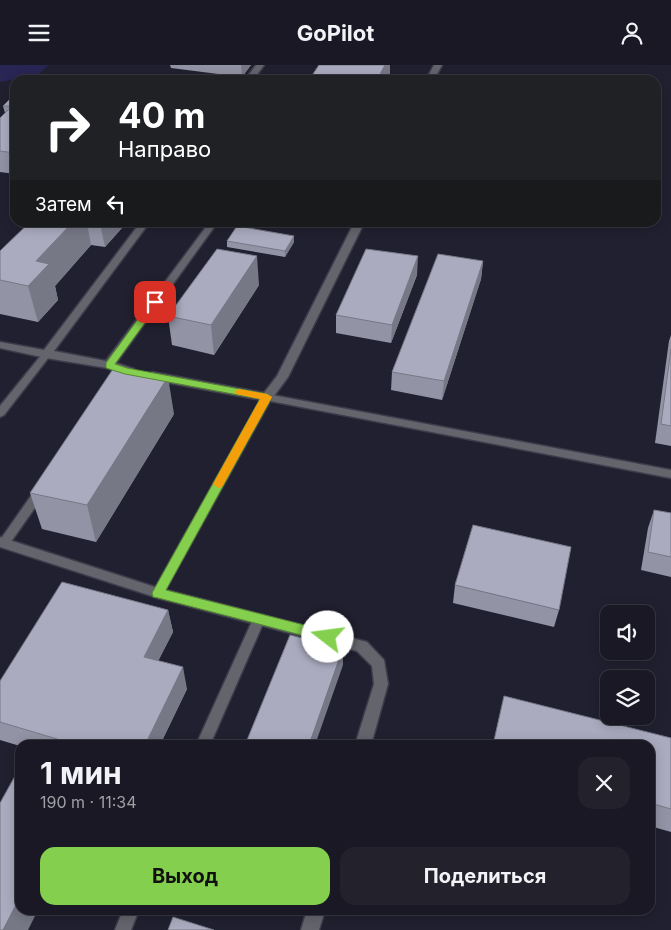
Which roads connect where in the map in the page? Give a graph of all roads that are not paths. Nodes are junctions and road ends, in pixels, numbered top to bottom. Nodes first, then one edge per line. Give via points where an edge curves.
1 (141, 227) edge
2 (209, 227) edge
3 (358, 227) edge
4 (0, 345) edge
5 (46, 355) junction
6 (109, 365) junction
7 (267, 397) junction
8 (0, 413) edge
9 (671, 474) edge
10 (48, 481) edge
11 (2, 543) edge
12 (158, 593) junction
13 (259, 619) junction
14 (205, 740) edge
15 (364, 740) edge
16 (129, 915) edge
17 (314, 915) edge
18 (123, 930) edge
19 (310, 930) edge

1 - 5 street
2 - 6 street
3 - 7 street via 282,377
4 - 5 street
5 - 6 street
5 - 8 lane
6 - 7 street via 122,375
7 - 9 lane
7 - 12 lane
10 - 11 lane
11 - 12 street
12 - 13 street
13 - 14 lane
13 - 15 street via 362,646 380,664 381,684
16 - 18 lane
17 - 19 street

